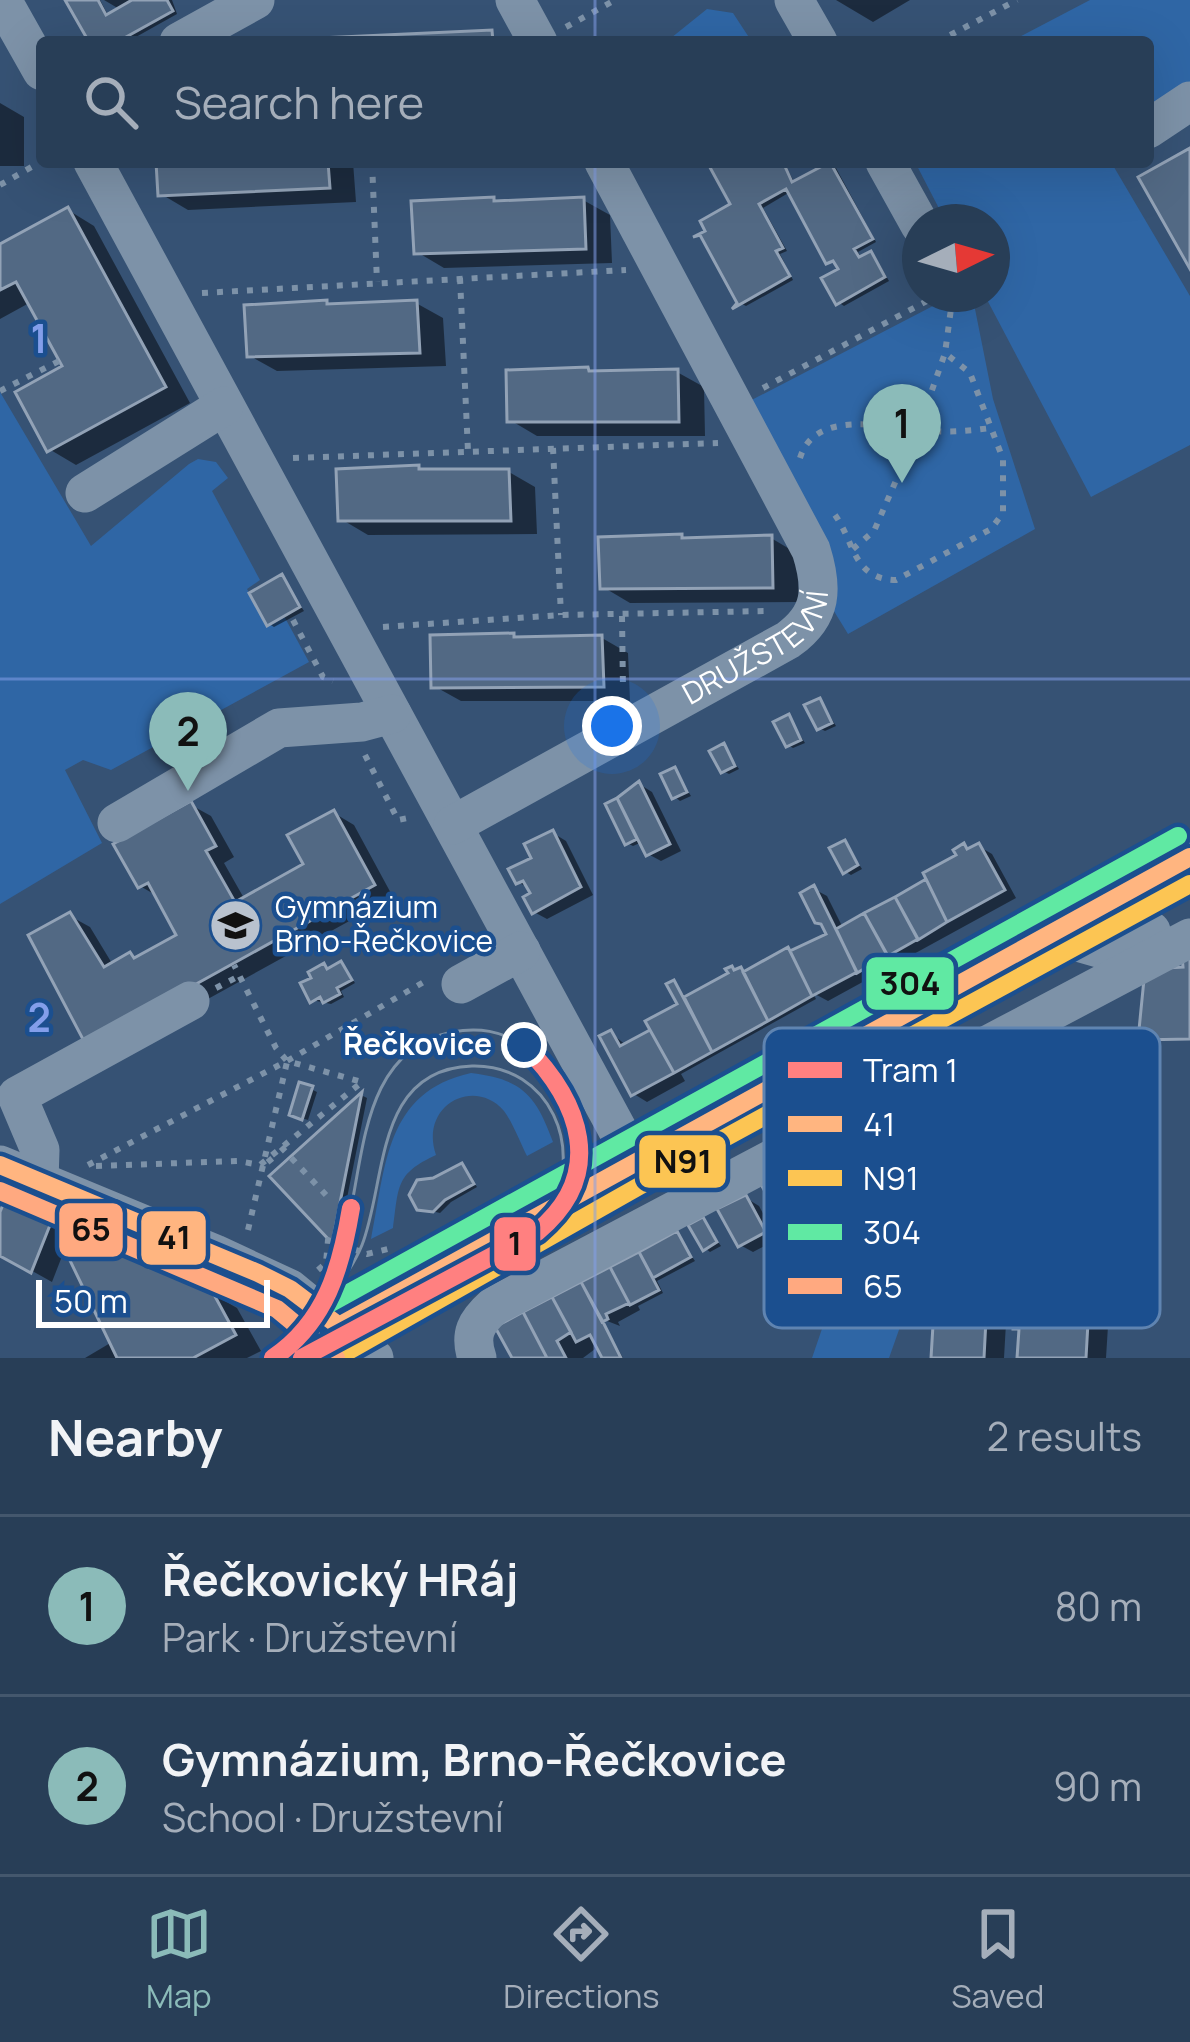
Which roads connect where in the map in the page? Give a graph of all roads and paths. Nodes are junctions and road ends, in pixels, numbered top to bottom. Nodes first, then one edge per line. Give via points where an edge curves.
1 (2, 0) edge
2 (255, 0) edge
3 (514, 0) edge
4 (615, 0) edge
5 (794, 0) edge
6 (1017, 0) edge
7 (190, 36) edge
8 (549, 36) edge
9 (815, 36) edge
10 (948, 36) edge
11 (36, 60) edge
12 (1190, 101) edge
13 (1154, 125) edge
14 (36, 164) edge
15 (96, 168) edge
16 (373, 168) edge
17 (607, 168) edge
18 (888, 168) edge
19 (0, 175) edge
20 (14, 177) junction
21 (0, 185) edge
22 (908, 204) edge
23 (607, 272) dead end
24 (460, 278) junction
25 (377, 282) junction
26 (188, 293) dead end
27 (906, 312) edge
28 (951, 312) edge
29 (945, 353) junction
30 (58, 361) dead end
31 (0, 391) edge
32 (755, 393) dead end
33 (224, 406) junction
34 (991, 428) junction
35 (918, 430) junction
36 (700, 445) dead end
37 (553, 448) junction
38 (468, 451) junction
39 (278, 459) dead end
40 (803, 469) dead end
41 (85, 493) dead end
42 (829, 506) dead end
43 (852, 550) junction
44 (781, 610) dead end
45 (561, 615) junction
46 (622, 616) junction
47 (374, 628) dead end
48 (392, 714) junction
49 (625, 728) junction
50 (117, 823) dead end
51 (453, 825) junction
52 (1190, 857) edge
53 (1190, 917) edge
54 (1050, 934) junction
55 (1190, 938) edge
56 (521, 951) junction
57 (234, 965) dead end
58 (449, 979) joint
59 (190, 1001) dead end
60 (879, 1028) edge
61 (1020, 1028) edge
62 (287, 1061) junction
63 (764, 1091) edge
64 (281, 1148) junction
65 (268, 1158) junction
66 (74, 1162) dead end
67 (635, 1162) junction
68 (764, 1163) edge
69 (0, 1165) edge
70 (260, 1165) junction
71 (86, 1166) junction
72 (277, 1169) dead end
73 (39, 1181) junction
74 (326, 1195) dead end
75 (246, 1240) dead end
76 (388, 1250) dead end
77 (306, 1269) dead end
78 (339, 1326) junction
79 (287, 1358) edge
80 (374, 1358) edge
81 (476, 1358) edge

1 - 11 street
2 - 7 street
3 - 8 street
4 - 8 path
5 - 9 street
6 - 10 path
12 - 13 street
14 - 20 path
15 - 33 street
16 - 25 path
17 - 49 street, DRUŽSTEVNÍ via 812,550 820,593 815,613 788,640
18 - 22 street
19 - 20 path
20 - 21 path
23 - 24 path
24 - 25 path
24 - 38 path
25 - 26 path
27 - 32 path
28 - 29 path
29 - 34 path via 970,373
29 - 35 path
30 - 31 path
33 - 41 street
33 - 48 street
34 - 35 path
34 - 43 path via 1004,496 991,529 896,580 864,571
35 - 40 path via 820,431 802,449
35 - 43 path via 874,531
36 - 37 path
37 - 38 path
37 - 45 path
38 - 39 path
42 - 43 path
44 - 46 path
45 - 46 path
45 - 47 path
46 - 49 path
48 - 50 street via 279,728
48 - 51 street
49 - 51 street, DRUŽSTEVNÍ
51 - 56 street
52 - 54 street
53 - 54 street via 1109,951
54 - 60 street
55 - 61 street
56 - 58 street
56 - 67 street
57 - 62 path
58 - 62 path
59 - 73 street via 17,1096 40,1150
62 - 64 path via 362,1082
62 - 70 path
62 - 71 path
63 - 67 street
64 - 65 path
64 - 74 path
65 - 70 path
65 - 72 path
66 - 71 path
67 - 78 street
68 - 81 street via 494,1306 478,1320
69 - 73 street
70 - 71 path
70 - 75 path
73 - 78 street via 258,1273
76 - 77 path via 367,1254 328,1240 326,1263
78 - 79 street
78 - 80 street

